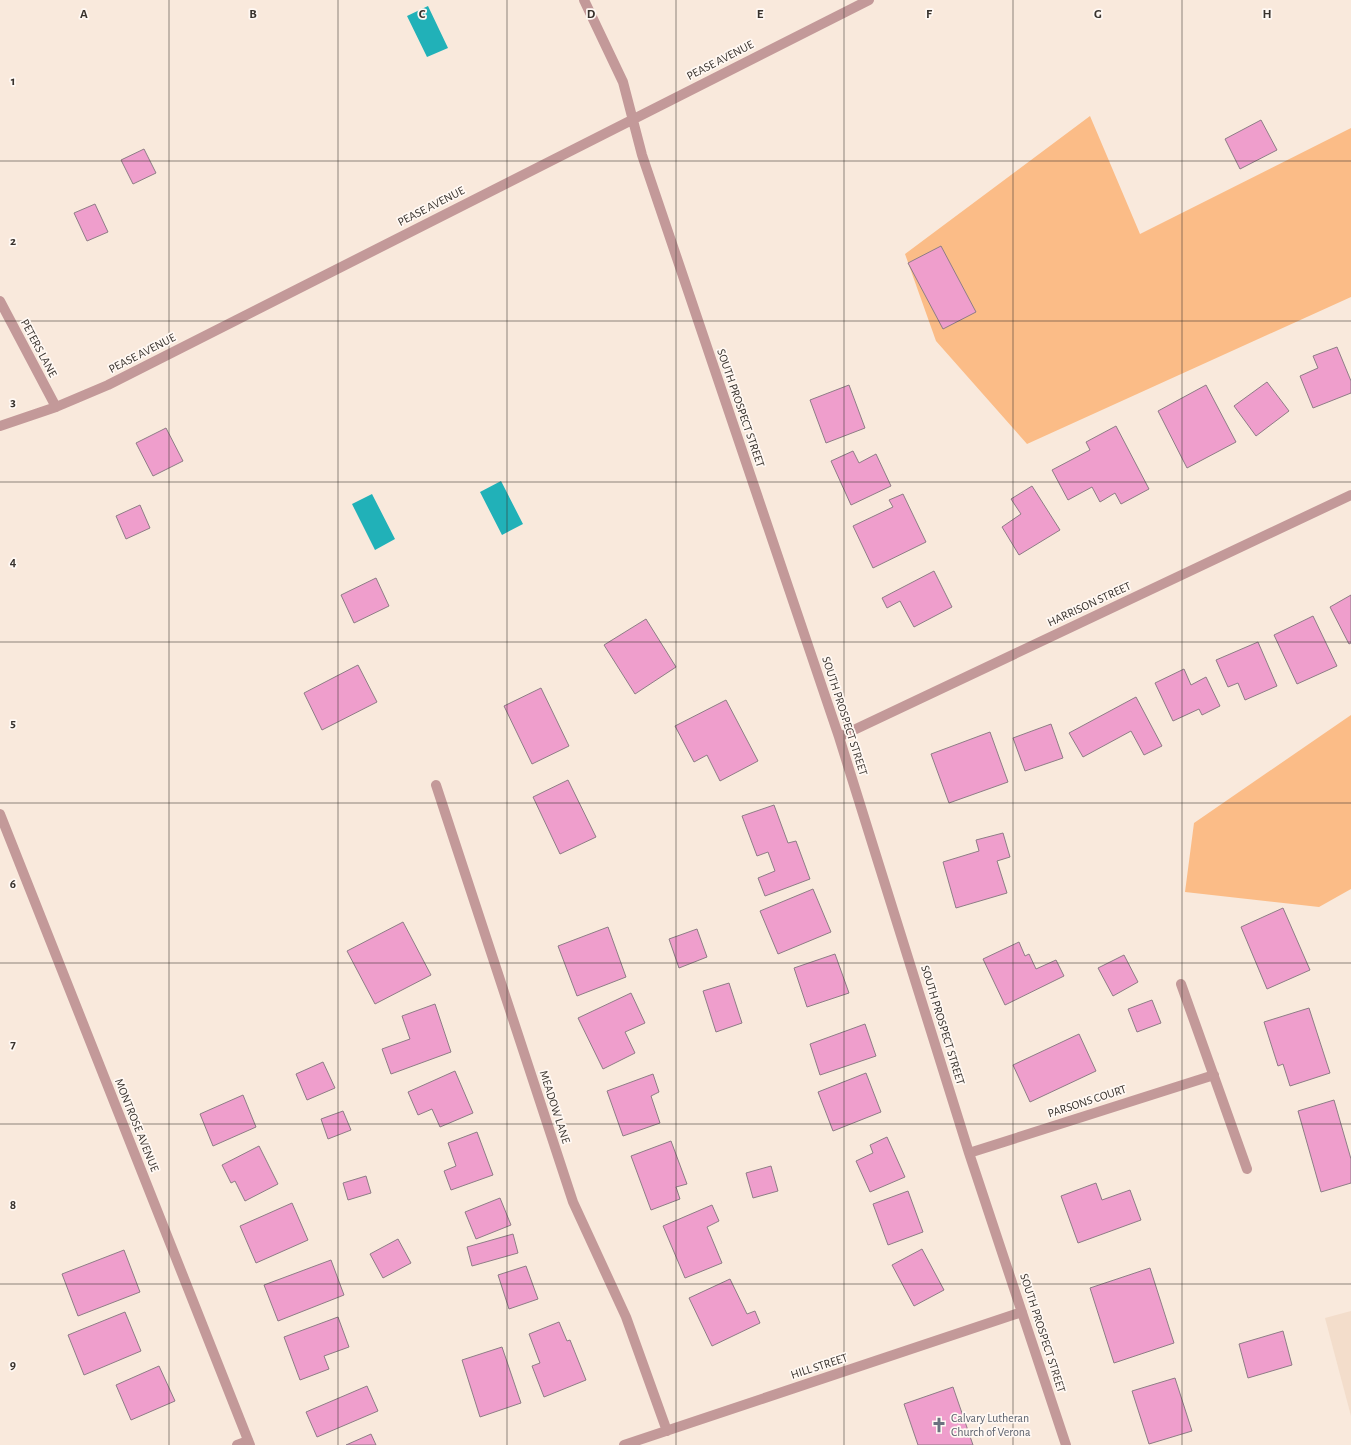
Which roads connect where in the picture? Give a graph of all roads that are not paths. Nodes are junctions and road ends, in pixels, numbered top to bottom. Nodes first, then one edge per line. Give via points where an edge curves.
1 (584, 0) edge
2 (869, 0) edge
3 (633, 119) junction
4 (0, 301) edge
5 (56, 407) junction
6 (0, 426) edge
7 (1351, 495) edge
8 (839, 737) junction
9 (436, 785) dead end
10 (0, 814) edge
11 (1181, 984) dead end
12 (1214, 1075) junction
13 (969, 1153) junction
14 (1247, 1169) dead end
15 (1022, 1312) junction
16 (667, 1431) junction
17 (249, 1443) edge
18 (237, 1445) edge
19 (624, 1445) edge
20 (1066, 1445) edge

1 - 3 street, SOUTH PROSPECT STREET via 623,82
2 - 3 street, PEASE AVENUE
3 - 5 street, PEASE AVENUE via 108,385
3 - 8 street, SOUTH PROSPECT STREET via 645,163
4 - 5 street, PETERS LANE
5 - 6 street, PEASE AVENUE
7 - 8 street, HARRISON STREET
8 - 13 street, SOUTH PROSPECT STREET
9 - 16 street, MEADOW LANE via 573,1202 626,1317
10 - 17 street, MONTROSE AVENUE
11 - 12 street
12 - 13 street, PARSONS COURT
12 - 14 street
13 - 15 street, SOUTH PROSPECT STREET
15 - 16 street, HILL STREET
15 - 20 street, SOUTH PROSPECT STREET
16 - 19 street, HILL STREET
17 - 18 street

